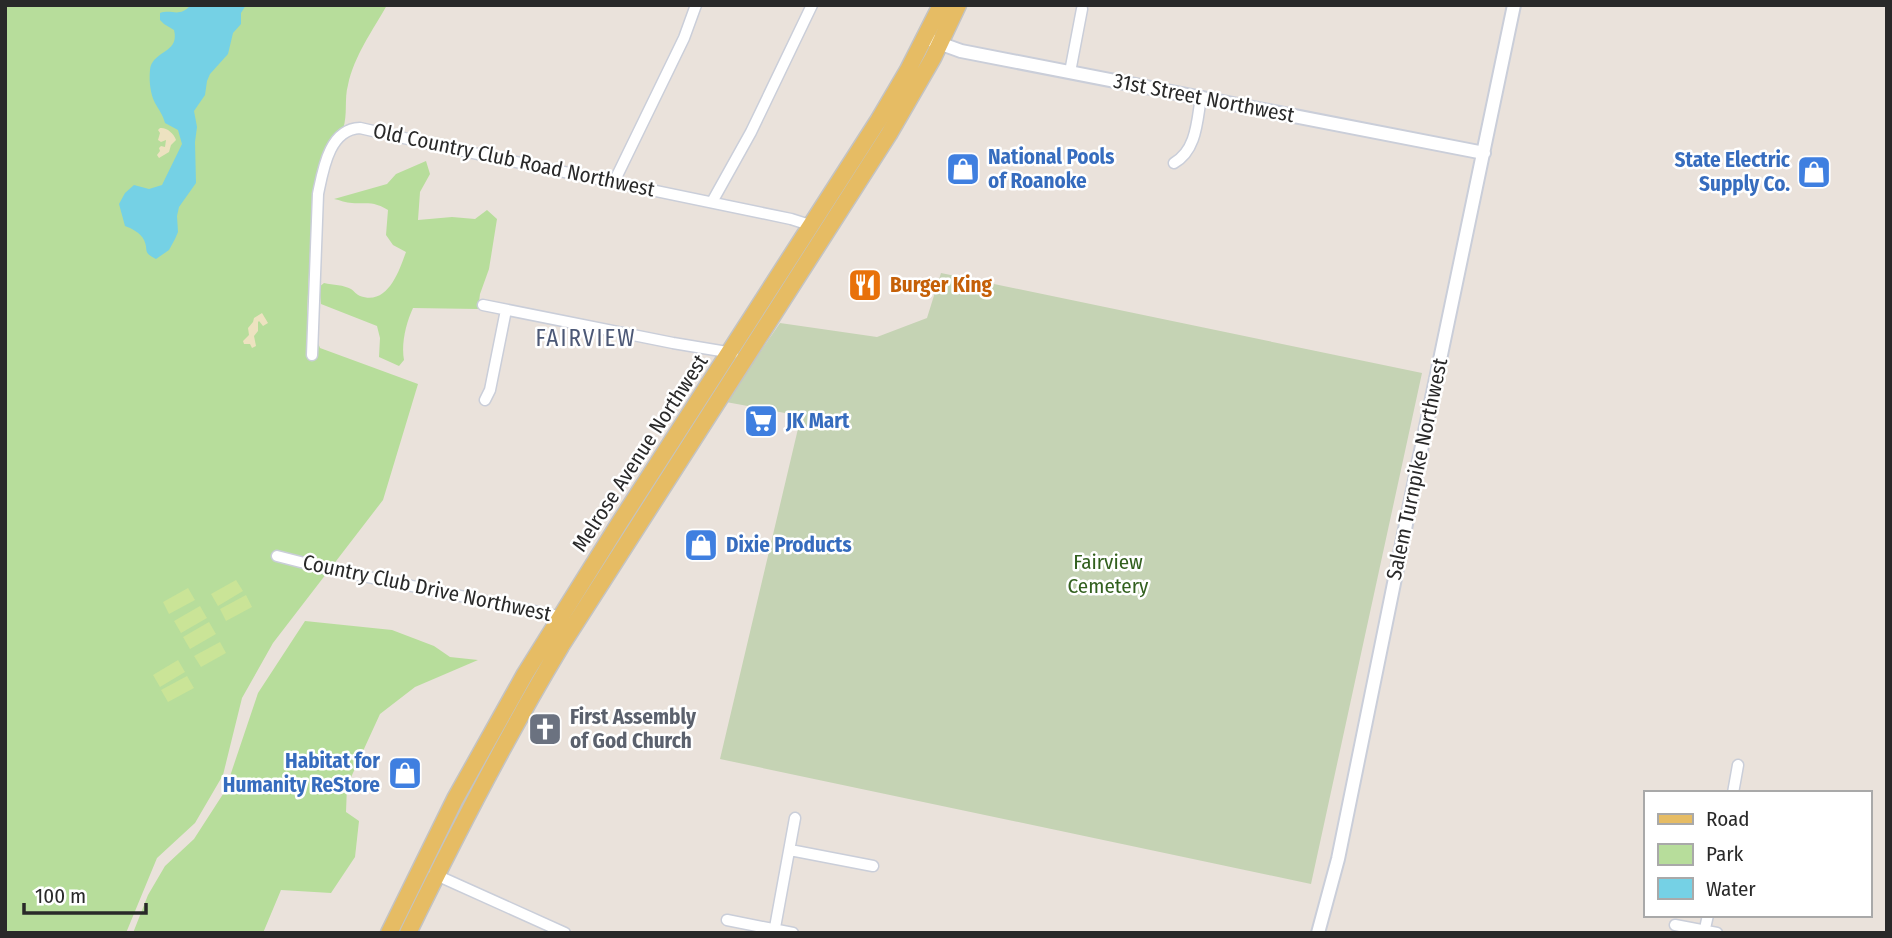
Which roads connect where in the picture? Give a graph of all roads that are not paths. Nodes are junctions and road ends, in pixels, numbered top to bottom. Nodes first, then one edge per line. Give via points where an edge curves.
1 (696, 5) edge
2 (812, 5) edge
3 (941, 5) edge
4 (958, 5) edge
5 (1514, 5) edge
6 (1082, 9) dead end
7 (932, 41) junction
8 (1070, 72) junction
9 (1201, 97) junction
10 (1484, 153) junction
11 (1174, 163) dead end
12 (614, 182) junction
13 (712, 202) junction
14 (819, 228) junction
15 (482, 305) dead end
16 (506, 310) junction
17 (729, 352) junction
18 (748, 354) junction
19 (312, 355) dead end
20 (485, 400) dead end
21 (276, 556) dead end
22 (569, 619) junction
23 (1738, 765) dead end
24 (1733, 791) edge
25 (795, 818) dead end
26 (790, 850) junction
27 (873, 866) dead end
28 (428, 872) junction
29 (727, 920) dead end
30 (1675, 925) dead end
31 (775, 931) edge
32 (1705, 932) edge
33 (389, 933) edge
34 (408, 933) edge
35 (565, 933) edge
36 (793, 933) edge
37 (1318, 933) edge
38 (1717, 933) edge

1 - 12 street
2 - 13 street
3 - 7 main road, Melrose Avenue Northwest
4 - 7 main road, Melrose Avenue Northwest
5 - 10 street, Salem Turnpike Northwest
6 - 8 street
7 - 8 street, 31st Street Northwest
7 - 14 main road, Melrose Avenue Northwest via 889,134
8 - 9 street, 31st Street Northwest
9 - 10 street, 31st Street Northwest
9 - 11 street via 1192,141 1187,153
10 - 37 street, Salem Turnpike Northwest via 1338,859
12 - 13 street, Old Country Club Road Northwest
12 - 19 street, Old Country Club Road Northwest via 360,128 348,130 332,148 318,194
13 - 14 street, Old Country Club Road Northwest
14 - 17 main road, Melrose Avenue Northwest
14 - 18 main road, Melrose Avenue Northwest
15 - 16 street
16 - 17 street
16 - 20 street
17 - 18 street
17 - 22 main road, Melrose Avenue Northwest
18 - 22 main road, Melrose Avenue Northwest
21 - 22 street, Country Club Drive Northwest
22 - 28 main road, Melrose Avenue Northwest via 481,786
23 - 24 street
25 - 26 street
26 - 27 street
26 - 31 street
28 - 33 main road, Melrose Avenue Northwest
28 - 34 main road, Melrose Avenue Northwest
28 - 35 street
29 - 31 street
30 - 32 street
31 - 36 street
32 - 38 street

